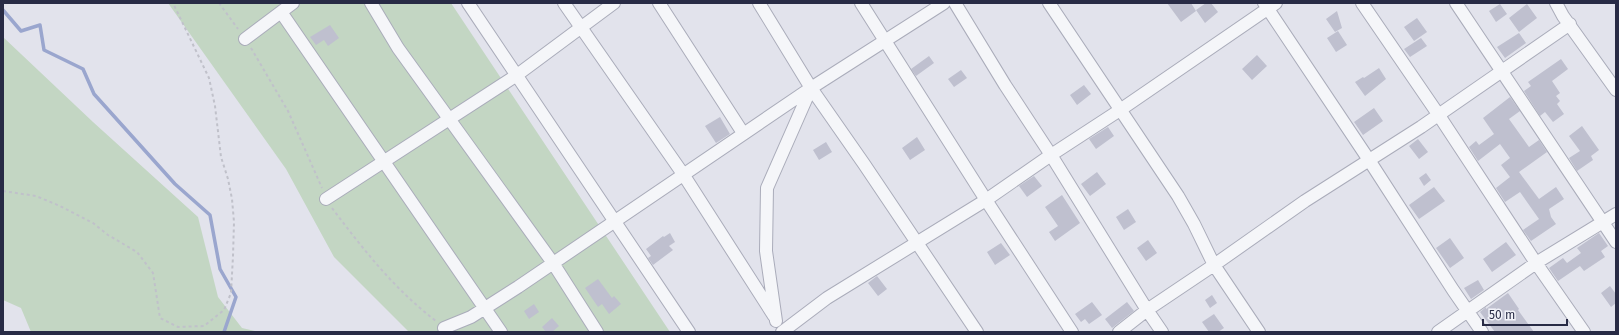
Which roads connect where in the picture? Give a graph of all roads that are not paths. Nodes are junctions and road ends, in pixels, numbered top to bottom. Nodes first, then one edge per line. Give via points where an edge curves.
1 (294, 3) edge
2 (371, 3) edge
3 (468, 3) edge
4 (564, 3) edge
5 (614, 3) edge
6 (659, 3) edge
7 (759, 3) edge
8 (861, 3) edge
9 (944, 3) edge
10 (955, 3) edge
11 (1049, 3) edge
12 (1362, 3) edge
13 (1456, 3) edge
14 (1556, 3) edge
15 (1269, 5) edge
16 (281, 12) junction
17 (1570, 24) junction
18 (581, 27) junction
19 (245, 39) road end
20 (885, 40) junction
21 (1501, 71) junction
22 (517, 75) junction
23 (811, 88) junction
24 (1616, 90) edge
25 (1120, 110) junction
26 (1438, 114) junction
27 (449, 119) junction
28 (743, 133) junction
29 (1051, 154) junction
30 (1369, 160) junction
31 (383, 162) junction
32 (683, 174) junction
33 (326, 199) road end
34 (986, 200) junction
35 (1616, 214) edge
36 (616, 222) junction
37 (1603, 222) junction
38 (917, 242) junction
39 (1616, 242) edge
40 (553, 263) junction
41 (1536, 263) junction
42 (1214, 265) junction
43 (485, 308) junction
44 (1146, 310) junction
45 (1468, 310) junction
46 (776, 321) junction
47 (444, 328) road end
48 (501, 332) edge
49 (597, 332) edge
50 (689, 332) edge
51 (783, 332) edge
52 (977, 332) edge
53 (1072, 332) edge
54 (1119, 332) edge
55 (1162, 332) edge
56 (1259, 332) edge
57 (1438, 332) edge
58 (1482, 332) edge
59 (1584, 332) edge

1 - 16 street
2 - 27 street via 398,48
3 - 22 street
4 - 18 street
5 - 18 street
6 - 28 street
7 - 23 street
8 - 20 street
9 - 20 street
10 - 29 street via 1004,85
11 - 25 street
12 - 26 street
13 - 21 street
14 - 17 street
15 - 25 street
15 - 30 street
16 - 19 street
16 - 31 street
17 - 21 street
17 - 24 street
18 - 22 street
18 - 32 street
20 - 23 street
20 - 34 street
21 - 26 street
21 - 37 street
22 - 27 street
22 - 36 street
23 - 28 street
23 - 38 street
23 - 46 street via 767,188 766,251
25 - 29 street
25 - 42 street via 1178,196
26 - 30 street
26 - 41 street
27 - 31 street
27 - 40 street
28 - 32 street
29 - 34 street
29 - 44 street
30 - 42 street via 1305,200
30 - 45 street
31 - 33 street
31 - 43 street
32 - 36 street
32 - 46 street
34 - 38 street
34 - 53 street
35 - 37 street
36 - 40 street
36 - 50 street
37 - 39 street
37 - 41 street
38 - 51 street via 827,298
38 - 52 street
40 - 43 street
40 - 49 street
41 - 45 street
41 - 59 street
42 - 44 street
42 - 56 street
43 - 47 street
43 - 48 street
44 - 54 street
44 - 55 street
45 - 57 street
45 - 58 street
46 - 51 street

